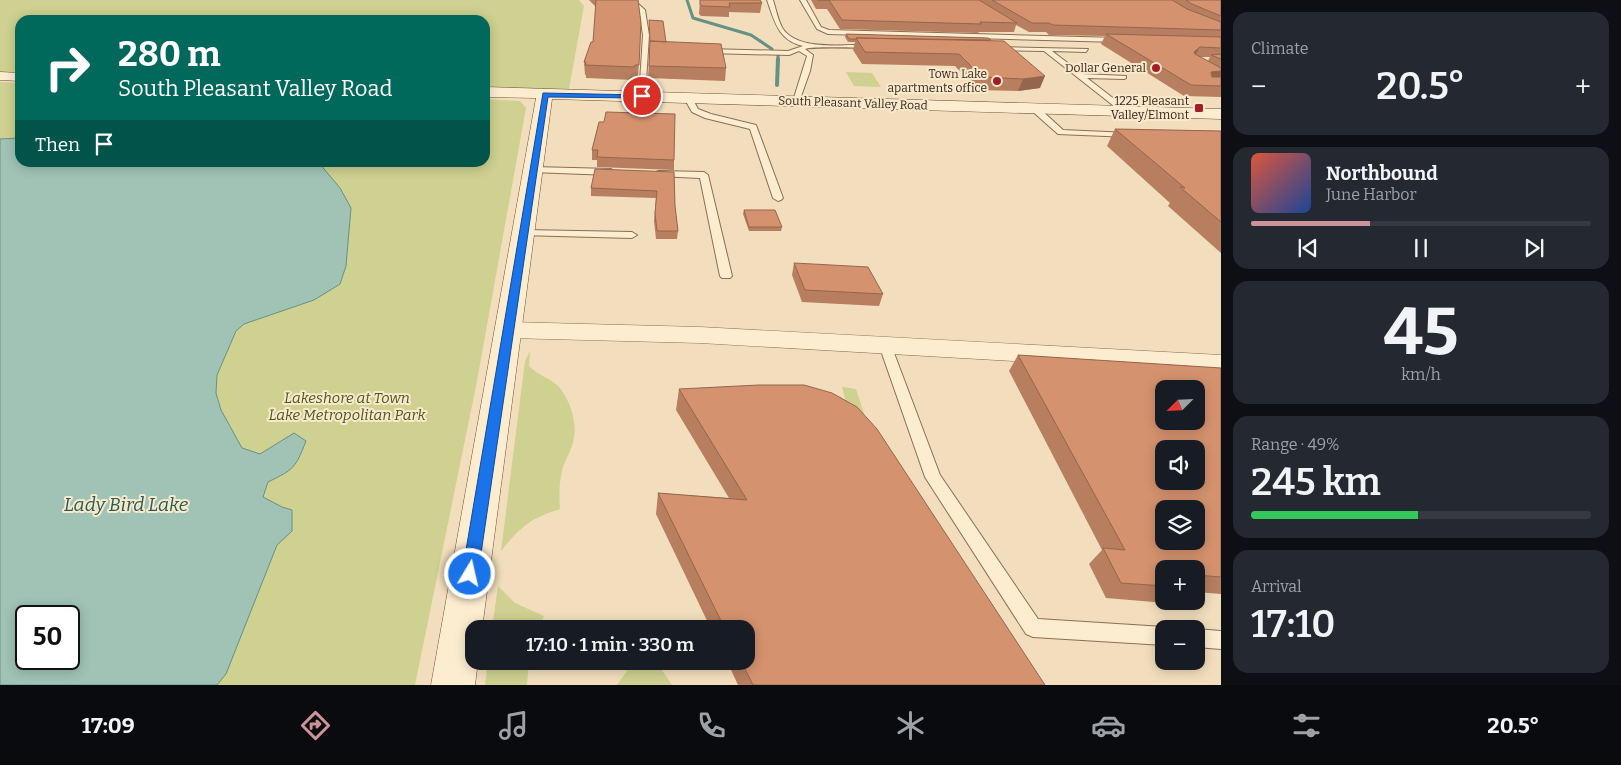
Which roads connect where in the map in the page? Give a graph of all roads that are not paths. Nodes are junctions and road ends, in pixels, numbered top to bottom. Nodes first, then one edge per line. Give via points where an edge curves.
1 (631, 0) edge
2 (770, 0) edge
3 (803, 0) edge
4 (1016, 28) edge
5 (1031, 38) junction
6 (1122, 40) edge
7 (811, 45) junction
8 (881, 47) edge
9 (994, 48) edge
10 (645, 49) junction
11 (653, 49) edge
12 (1045, 49) junction
13 (801, 50) junction
14 (1086, 50) dead end
15 (702, 51) edge
16 (0, 76) edge
17 (1080, 76) junction
18 (15, 77) edge
19 (1124, 77) dead end
20 (642, 82) dead end
21 (490, 92) edge
22 (546, 94) junction
23 (688, 98) junction
24 (795, 102) junction
25 (1035, 109) junction
26 (1127, 112) junction
27 (1221, 114) edge
28 (1138, 135) edge
29 (534, 170) junction
30 (617, 172) edge
31 (646, 173) edge
32 (778, 198) dead end
33 (524, 233) junction
34 (632, 235) dead end
35 (726, 276) dead end
36 (509, 330) junction
37 (885, 345) junction
38 (1221, 364) edge
39 (1155, 635) edge
40 (1205, 639) edge
41 (1221, 640) edge
42 (453, 685) edge

1 - 10 lane via 642,10
2 - 7 lane via 782,32 791,39
3 - 5 lane via 819,28 828,32
4 - 5 lane
5 - 6 lane
7 - 8 lane
7 - 13 lane
9 - 12 lane
10 - 11 lane
10 - 20 lane
12 - 14 lane
12 - 17 lane
13 - 15 lane via 789,53
13 - 24 lane via 810,55
16 - 18 main road
17 - 19 lane
17 - 26 lane
21 - 22 main road, South Pleasant Valley Road
22 - 23 main road, South Pleasant Valley Road
22 - 29 main road
23 - 24 main road, South Pleasant Valley Road
23 - 32 lane via 695,110 753,128
24 - 25 main road, South Pleasant Valley Road
25 - 26 main road, South Pleasant Valley Road
25 - 28 lane via 1061,132
26 - 27 main road, South Pleasant Valley Road
29 - 30 lane
29 - 33 main road
31 - 35 lane via 704,175
33 - 34 lane
33 - 36 main road
36 - 37 street via 700,335
36 - 42 main road
37 - 38 street
37 - 39 lane via 933,477 1034,628
40 - 41 lane

